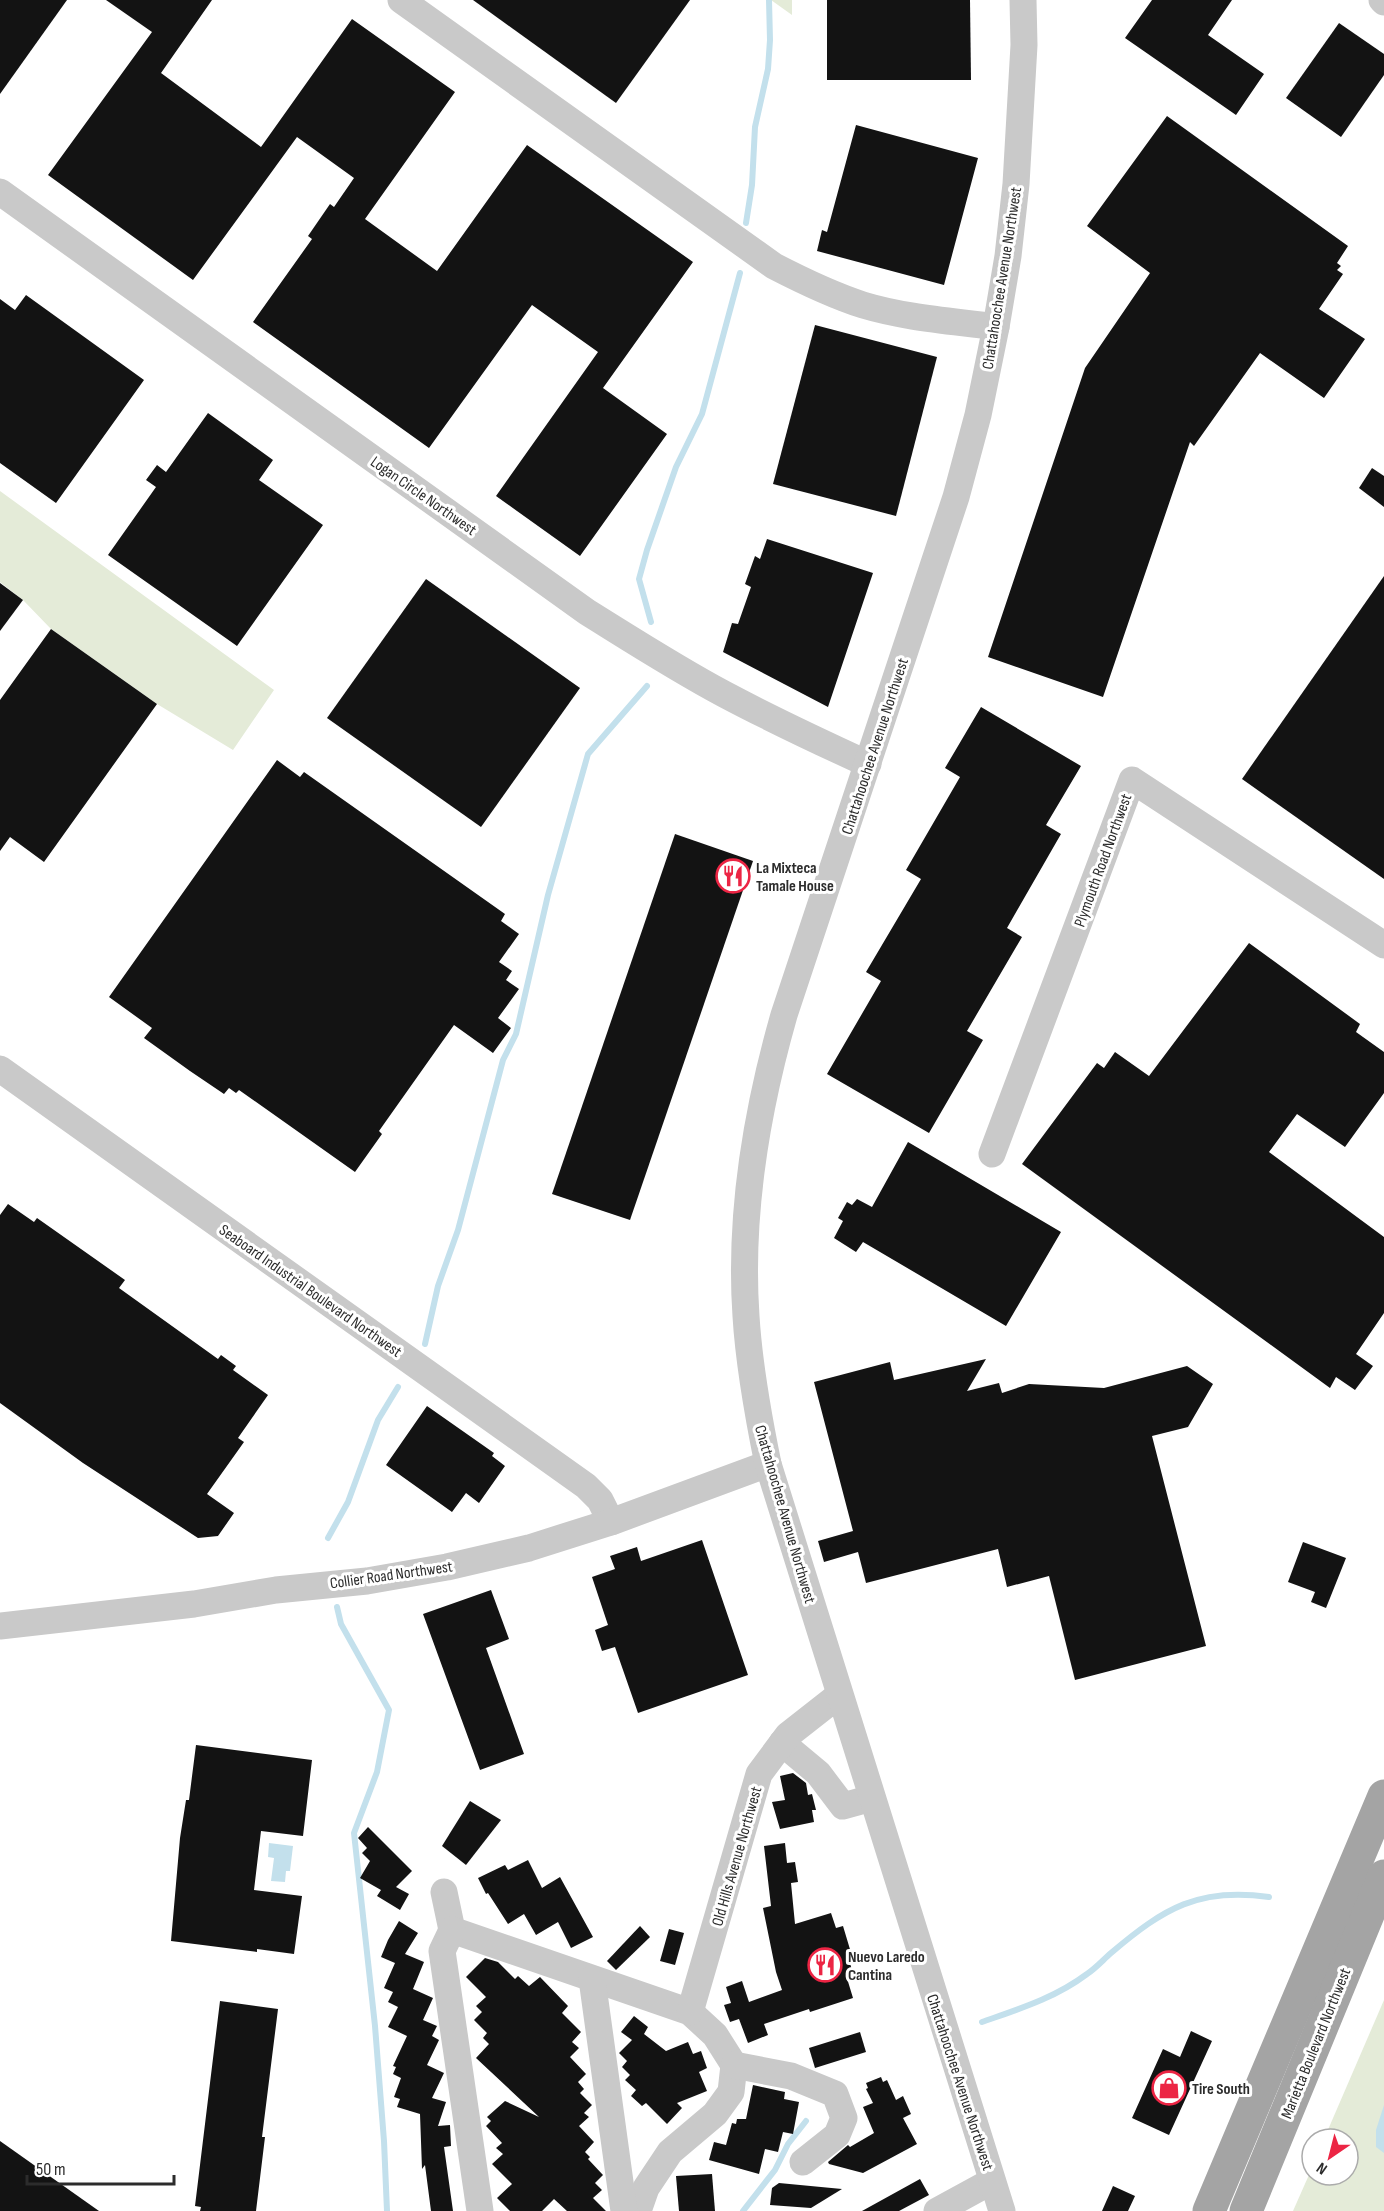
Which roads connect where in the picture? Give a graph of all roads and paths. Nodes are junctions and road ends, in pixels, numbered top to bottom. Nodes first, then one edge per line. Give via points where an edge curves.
1 (401, 0) edge
2 (1023, 0) edge
3 (0, 192) edge
4 (996, 327) junction
5 (868, 764) junction
6 (1384, 945) edge
7 (0, 1069) edge
8 (992, 1154) dead end
9 (768, 1464) junction
10 (611, 1522) junction
11 (0, 1626) edge
12 (839, 1695) junction
13 (782, 1743) junction
14 (1384, 1796) edge
15 (872, 1798) junction
16 (1384, 1876) edge
17 (444, 1892) dead end
18 (452, 1930) junction
19 (592, 1978) junction
20 (690, 2012) junction
21 (734, 2065) junction
22 (803, 2162) dead end
23 (992, 2181) junction
24 (480, 2211) edge
25 (624, 2211) edge
26 (638, 2211) edge
27 (937, 2211) edge
28 (1002, 2211) edge
29 (1209, 2211) edge
30 (1246, 2211) edge

1 - 4 street via 774,266 818,289 865,305
2 - 4 street, Chattahoochee Avenue Northwest via 1016,184
3 - 5 street, Logan Circle Northwest via 587,612 723,693
4 - 5 street, Chattahoochee Avenue Northwest via 956,497
5 - 9 street, Chattahoochee Avenue Northwest via 784,1016 768,1071 751,1166 744,1261 746,1315 757,1412
6 - 8 street, Plymouth Road Northwest via 1132,780
7 - 10 street, Seaboard Industrial Boulevard Northwest via 586,1486 600,1500
9 - 10 street, Collier Road Northwest
9 - 12 street, Chattahoochee Avenue Northwest
10 - 11 street, Collier Road Northwest via 529,1548 368,1581
12 - 13 street, Old Hills Avenue Northwest
12 - 15 street, Chattahoochee Avenue Northwest
13 - 15 street via 819,1773 843,1806
13 - 20 street, Old Hills Avenue Northwest via 759,1774
14 - 29 main road
15 - 23 street, Chattahoochee Avenue Northwest
16 - 30 main road, Marietta Boulevard Northwest
17 - 18 street
18 - 19 street
18 - 24 street via 442,1951
19 - 20 street
19 - 25 street
20 - 21 street via 715,2035
21 - 22 street via 791,2076 836,2094 844,2118 837,2135
21 - 26 street via 731,2092 715,2114 670,2152 646,2188
23 - 27 street
23 - 28 street, Chattahoochee Avenue Northwest

